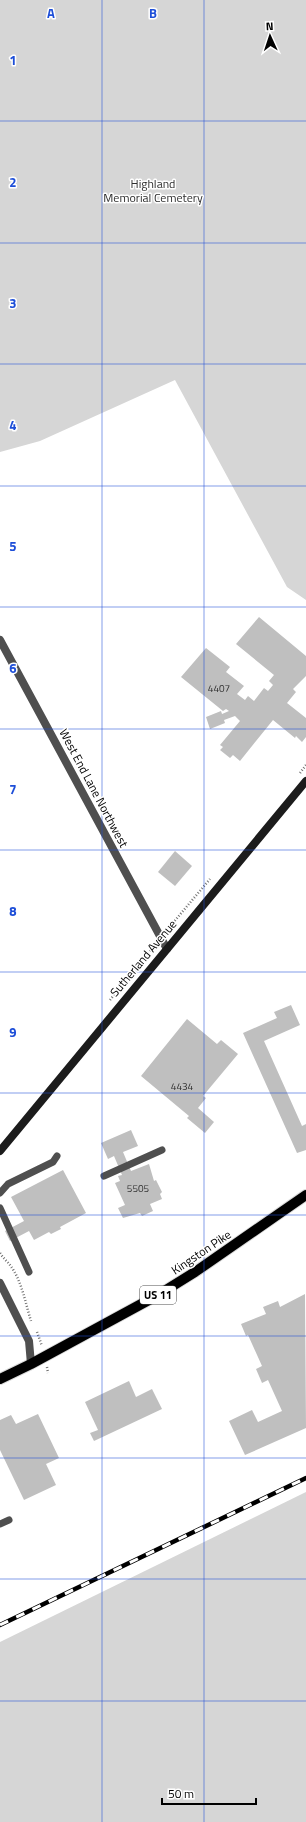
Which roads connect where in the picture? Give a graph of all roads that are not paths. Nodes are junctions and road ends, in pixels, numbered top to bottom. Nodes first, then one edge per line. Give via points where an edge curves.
1 (0, 640) edge
2 (306, 781) edge
3 (167, 948) junction
4 (162, 1150) dead end
5 (0, 1151) edge
6 (57, 1156) dead end
7 (104, 1176) dead end
8 (0, 1193) edge
9 (306, 1195) edge
10 (0, 1208) edge
11 (29, 1272) dead end
12 (0, 1283) edge
13 (31, 1364) junction
14 (0, 1379) edge
15 (9, 1520) dead end
16 (0, 1524) edge

1 - 3 street, West End Lane Northwest
2 - 3 street, Sutherland Avenue
3 - 5 street, Sutherland Avenue
4 - 7 lane
6 - 8 lane via 53,1162 8,1184
9 - 13 main road, Kingston Pike / US 11 via 153,1298
10 - 11 lane
12 - 13 street via 29,1341
13 - 14 main road, Kingston Pike / US 11
15 - 16 lane

